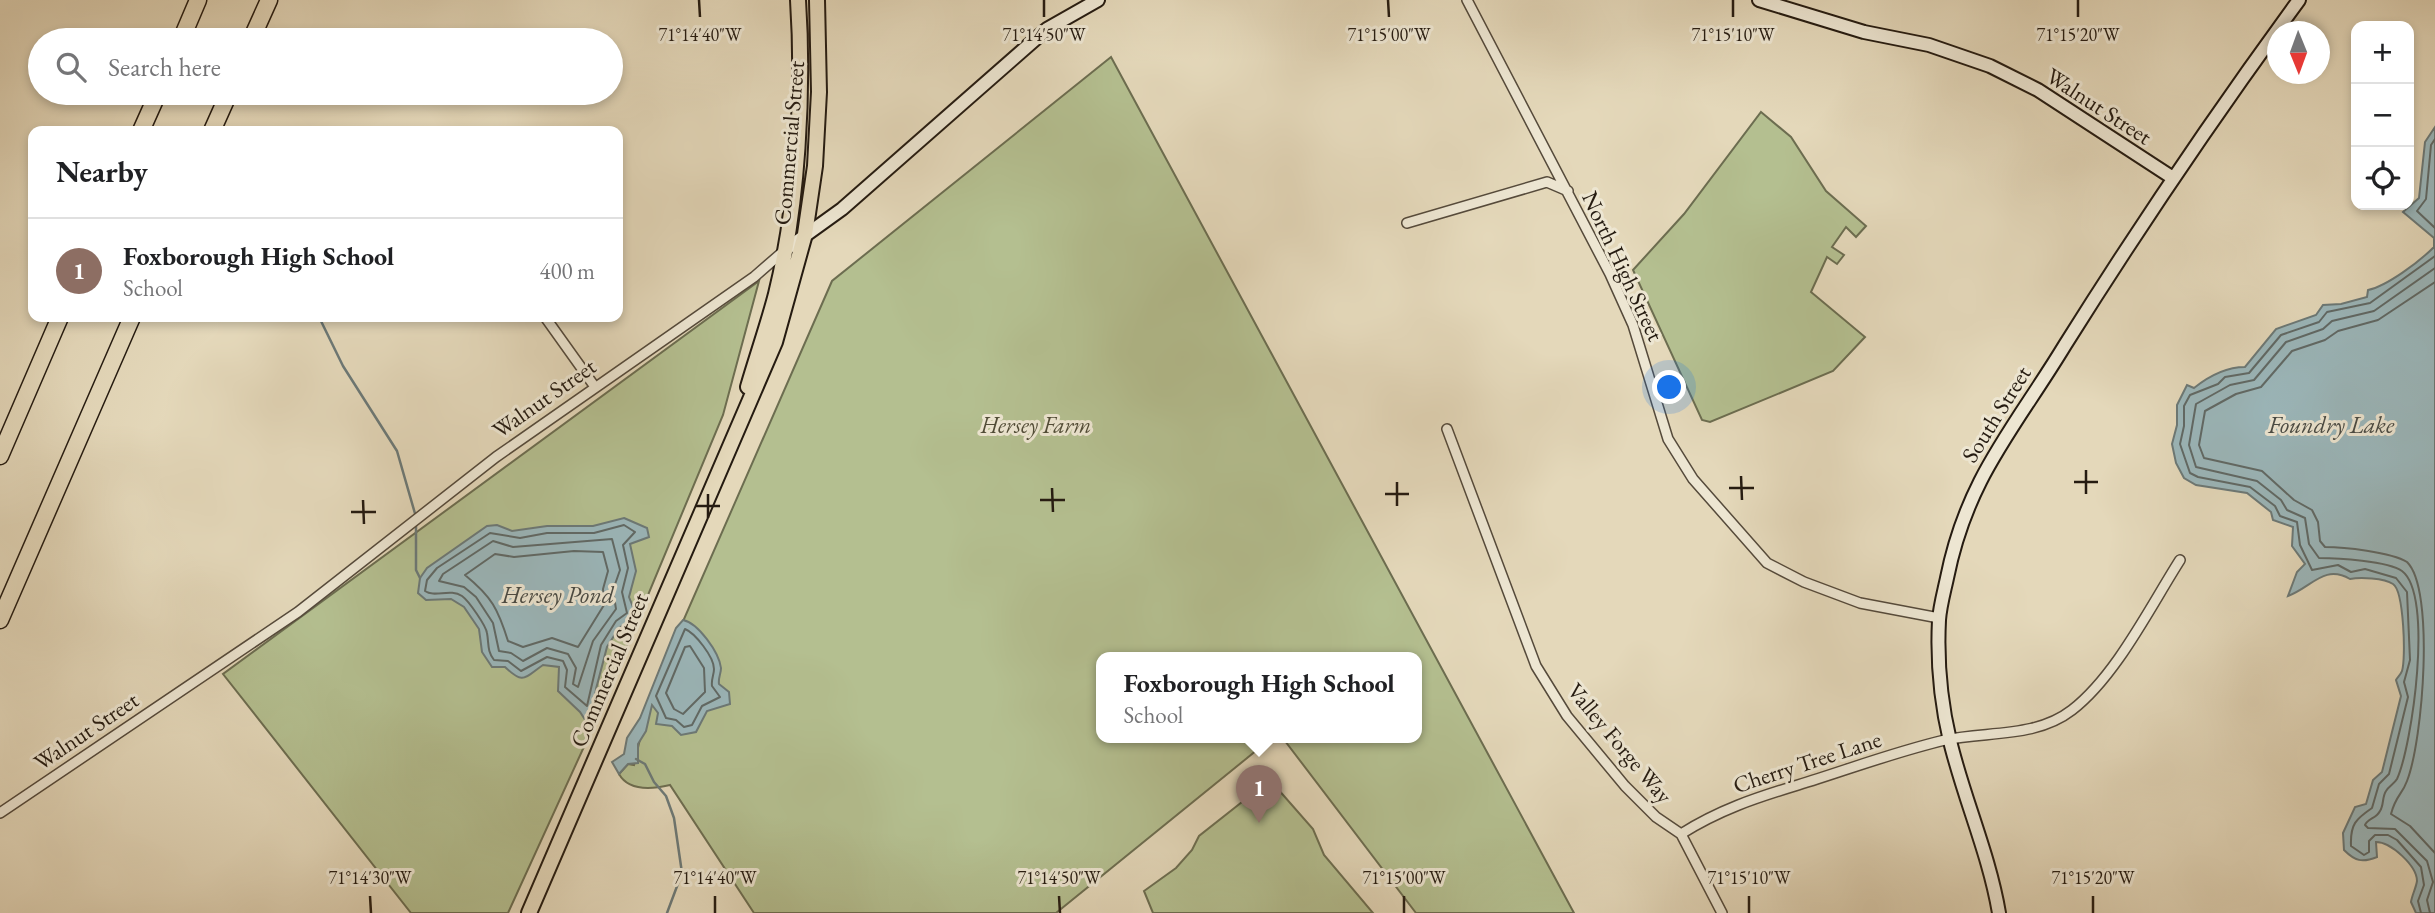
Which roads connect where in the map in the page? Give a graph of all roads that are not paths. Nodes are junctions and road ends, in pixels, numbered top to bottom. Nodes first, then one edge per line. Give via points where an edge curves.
1 (198, 0) edge
2 (798, 0) edge
3 (817, 0) edge
4 (1098, 0) edge
5 (1467, 0) edge
6 (1759, 0) edge
7 (2299, 0) edge
8 (268, 2) edge
9 (185, 28) edge
10 (256, 28) edge
11 (153, 105) edge
12 (224, 105) edge
13 (143, 126) edge
14 (214, 126) edge
15 (2173, 178) junction
16 (1567, 191) junction
17 (1407, 223) dead end
18 (805, 234) junction
19 (785, 250) junction
20 (59, 322) edge
21 (130, 322) edge
22 (549, 322) edge
23 (595, 387) junction
24 (1447, 429) dead end
25 (731, 445) junction
26 (0, 456) edge
27 (2180, 560) dead end
28 (1939, 618) junction
29 (0, 621) edge
30 (1950, 739) junction
31 (0, 813) edge
32 (1681, 834) junction
33 (529, 913) edge
34 (1722, 913) edge
35 (1999, 913) edge

1 - 9 highway
2 - 19 main road, Commercial Street via 799,98
3 - 18 main road, Commercial Street via 818,120
4 - 18 main road, Walnut Street via 1047,29 842,209
5 - 16 street, North High Street
6 - 15 main road, Walnut Street via 1990,66 2038,90
7 - 15 main road, South Street
8 - 10 highway
11 - 13 highway
12 - 14 highway
15 - 28 main road, South Street via 1975,485 1951,556
16 - 17 street via 1546,182
16 - 28 street, North High Street via 1633,325 1668,439 1725,518 1767,563 1804,582 1860,603
18 - 19 main road, Walnut Street
18 - 25 main road, Commercial Street via 775,342
19 - 23 street, Walnut Street via 754,277
19 - 25 main road, Commercial Street
20 - 26 highway
21 - 29 highway
22 - 23 street
23 - 31 street, Walnut Street via 298,612
24 - 32 street, Valley Forge Way via 1536,666 1567,716 1625,786
25 - 33 main road, Commercial Street
27 - 30 street, Cherry Tree Lane via 2104,677 2071,712 2032,728
28 - 30 main road, South Street
30 - 32 street, Cherry Tree Lane via 1752,797
30 - 35 main road, South Street via 1993,877
32 - 34 street, Valley Forge Way

